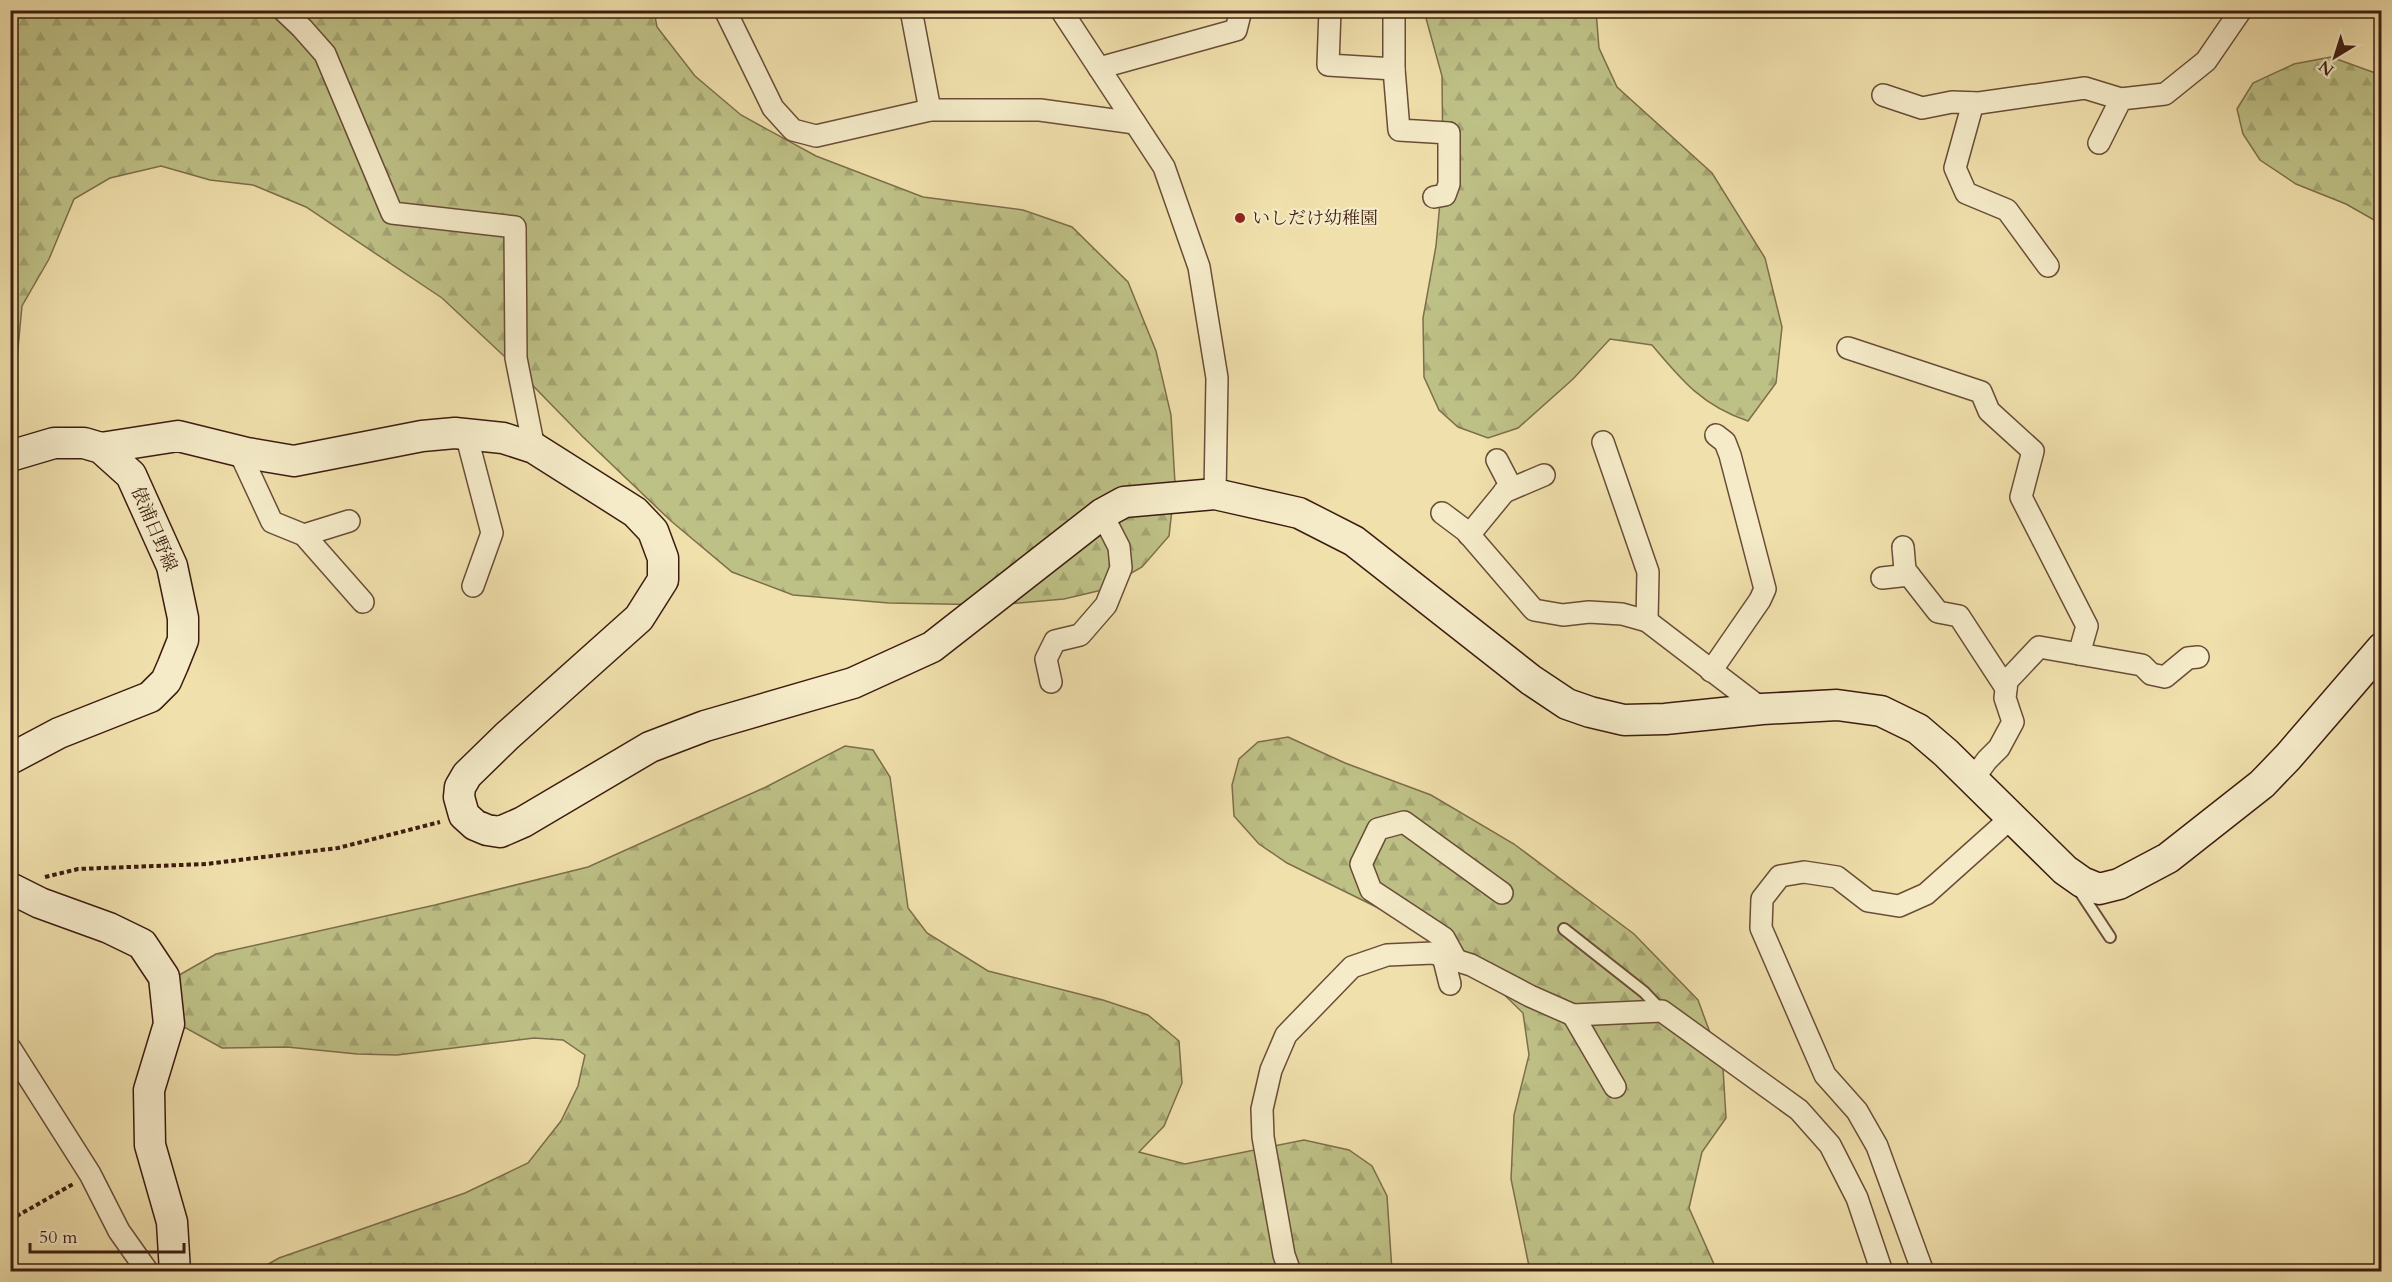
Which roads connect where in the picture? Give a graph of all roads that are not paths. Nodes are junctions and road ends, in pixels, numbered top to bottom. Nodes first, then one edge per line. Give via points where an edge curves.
1 (283, 10) edge
2 (725, 10) edge
3 (911, 10) edge
4 (1060, 10) edge
5 (1241, 10) edge
6 (1330, 10) edge
7 (1394, 10) edge
8 (2241, 10) edge
9 (1099, 68) junction
10 (1394, 69) junction
11 (1883, 95) dead end
12 (2121, 99) junction
13 (1972, 103) junction
14 (930, 110) junction
15 (1135, 123) junction
16 (2098, 143) dead end
17 (1434, 197) dead end
18 (2048, 266) dead end
19 (1848, 348) dead end
20 (466, 434) junction
21 (1716, 435) dead end
22 (1603, 442) dead end
23 (101, 448) junction
24 (534, 448) junction
25 (239, 452) junction
26 (10, 456) edge
27 (1497, 460) dead end
28 (1544, 475) dead end
29 (1504, 492) junction
30 (1215, 494) junction
31 (1442, 513) dead end
32 (1102, 514) junction
33 (349, 521) dead end
34 (304, 535) junction
35 (1468, 535) junction
36 (1903, 547) dead end
37 (1909, 575) junction
38 (1882, 578) dead end
39 (473, 586) dead end
40 (363, 602) dead end
41 (1647, 621) junction
42 (2382, 648) edge
43 (2079, 654) junction
44 (2198, 657) dead end
45 (1711, 670) junction
46 (1051, 682) dead end
47 (2006, 688) junction
48 (1762, 709) junction
49 (10, 759) edge
50 (1973, 779) junction
51 (2012, 817) junction
52 (2065, 870) junction
53 (10, 888) edge
54 (1502, 893) dead end
55 (1564, 929) dead end
56 (2110, 938) dead end
57 (1450, 958) junction
58 (1450, 984) dead end
59 (1662, 1011) junction
60 (1573, 1015) junction
61 (10, 1048) edge
62 (1615, 1087) dead end
63 (148, 1272) edge
64 (175, 1272) edge
65 (1290, 1272) edge
66 (1882, 1272) edge
67 (1923, 1272) edge

1 - 24 street via 325,54 392,213 516,227 516,358
2 - 14 street via 773,108 793,130 816,136
3 - 14 street
4 - 9 street
5 - 9 street via 1236,30
6 - 10 street via 1328,65
7 - 10 street
8 - 12 street via 2206,61 2165,94
9 - 15 street
10 - 17 street via 1399,130 1449,133 1449,184 1445,195
11 - 13 street via 1922,108
12 - 13 street via 2085,88
12 - 16 street
13 - 18 street via 1955,168 1966,194 2007,210
14 - 15 street via 1040,111
15 - 30 street via 1164,167 1198,267 1217,378
19 - 43 street via 1981,392 1989,411 2033,451 2021,497 2087,626
20 - 24 street via 503,438
20 - 25 street via 422,436 294,462
20 - 39 street via 492,533
21 - 45 street via 1725,442 1730,455 1765,590
22 - 41 street via 1648,572
23 - 25 street via 178,435
23 - 26 street via 84,443 54,443
23 - 49 street, 俵浦日野線 via 131,475 172,566 183,618 183,640 166,681 150,697 59,733
24 - 32 street via 635,512 653,531 663,558 663,580 639,618 467,775 459,797 464,815 475,825 500,832 650,747 705,726 853,683 932,647
25 - 34 street via 272,522
27 - 29 street via 1510,485
28 - 29 street
29 - 35 street
30 - 32 street via 1124,502
30 - 48 street via 1299,513 1354,542 1567,704 1624,720
31 - 35 street
32 - 46 street via 1119,547 1121,568 1106,605 1080,635 1055,642 1046,658
33 - 34 street
34 - 40 street
35 - 41 street via 1534,610 1563,615 1622,614
36 - 37 street
37 - 38 street
37 - 47 street via 1938,612 1959,616
41 - 45 street
42 - 52 street via 2262,784 2169,858 2119,884 2099,889
43 - 44 street via 2142,665 2151,674 2165,677 2188,658
43 - 47 street via 2039,647 2007,681
45 - 48 street
47 - 50 street via 2013,722 2000,748
48 - 50 street via 1837,705 1881,711 1918,729
50 - 51 street
51 - 52 street
51 - 67 street via 1926,894 1899,906 1868,901 1837,877 1804,872 1780,876 1762,899 1761,928 1825,1075 1857,1111 1877,1146
52 - 56 lane
53 - 64 street via 142,944 164,977 169,1024 149,1090 150,1145 172,1222
54 - 57 street via 1404,822 1377,830 1361,864 1371,890 1444,938
55 - 59 lane via 1644,992
57 - 58 street
57 - 60 street
57 - 65 street via 1433,953 1387,955 1352,967 1286,1035 1271,1070 1262,1109 1263,1137
59 - 60 street
59 - 66 street via 1799,1110 1830,1145 1857,1198
60 - 62 street
61 - 63 street via 90,1174 119,1231

